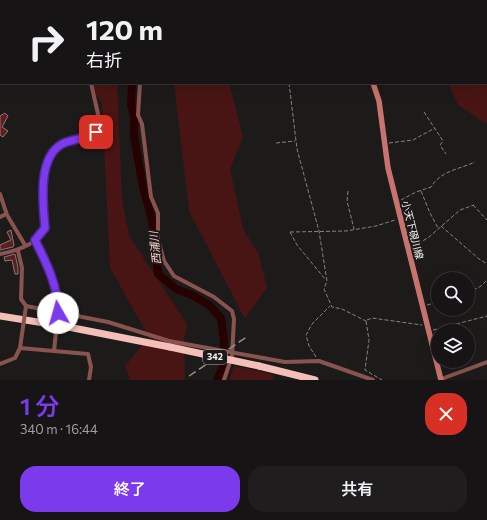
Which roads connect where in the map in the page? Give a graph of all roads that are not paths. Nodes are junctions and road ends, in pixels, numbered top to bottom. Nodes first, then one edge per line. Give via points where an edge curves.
1 (91, 84) edge
2 (140, 84) edge
3 (373, 84) edge
4 (0, 194) edge
5 (6, 214) junction
6 (0, 217) edge
7 (35, 240) junction
8 (25, 245) junction
9 (18, 250) junction
10 (0, 254) edge
11 (26, 306) junction
12 (58, 313) junction
13 (0, 316) edge
14 (170, 344) junction
15 (20, 348) junction
16 (54, 351) junction
17 (487, 362) edge
18 (0, 364) edge
19 (442, 379) edge
20 (89, 380) edge
21 (224, 380) edge
22 (314, 380) edge
23 (373, 380) edge

1 - 7 street via 98,114 96,132 62,144 54,150 42,181 45,228
2 - 21 street via 138,115 142,124 151,197 158,213 161,256 174,276 214,297 232,311 232,356
3 - 19 main road, 小天下硯川線 via 379,101 397,201
4 - 5 street
5 - 6 street
5 - 8 street
7 - 8 street
7 - 12 street via 53,281
8 - 9 street
9 - 10 street
9 - 11 street via 22,268 21,299
11 - 12 street
11 - 15 street, bridge
12 - 14 street via 108,322
12 - 16 street, bridge
13 - 14 highway, 342
14 - 22 highway, 342, bridge
14 - 23 street, bridge via 285,362 319,361
15 - 16 street
15 - 18 street via 15,358
16 - 20 street via 88,354 91,367
17 - 19 street

